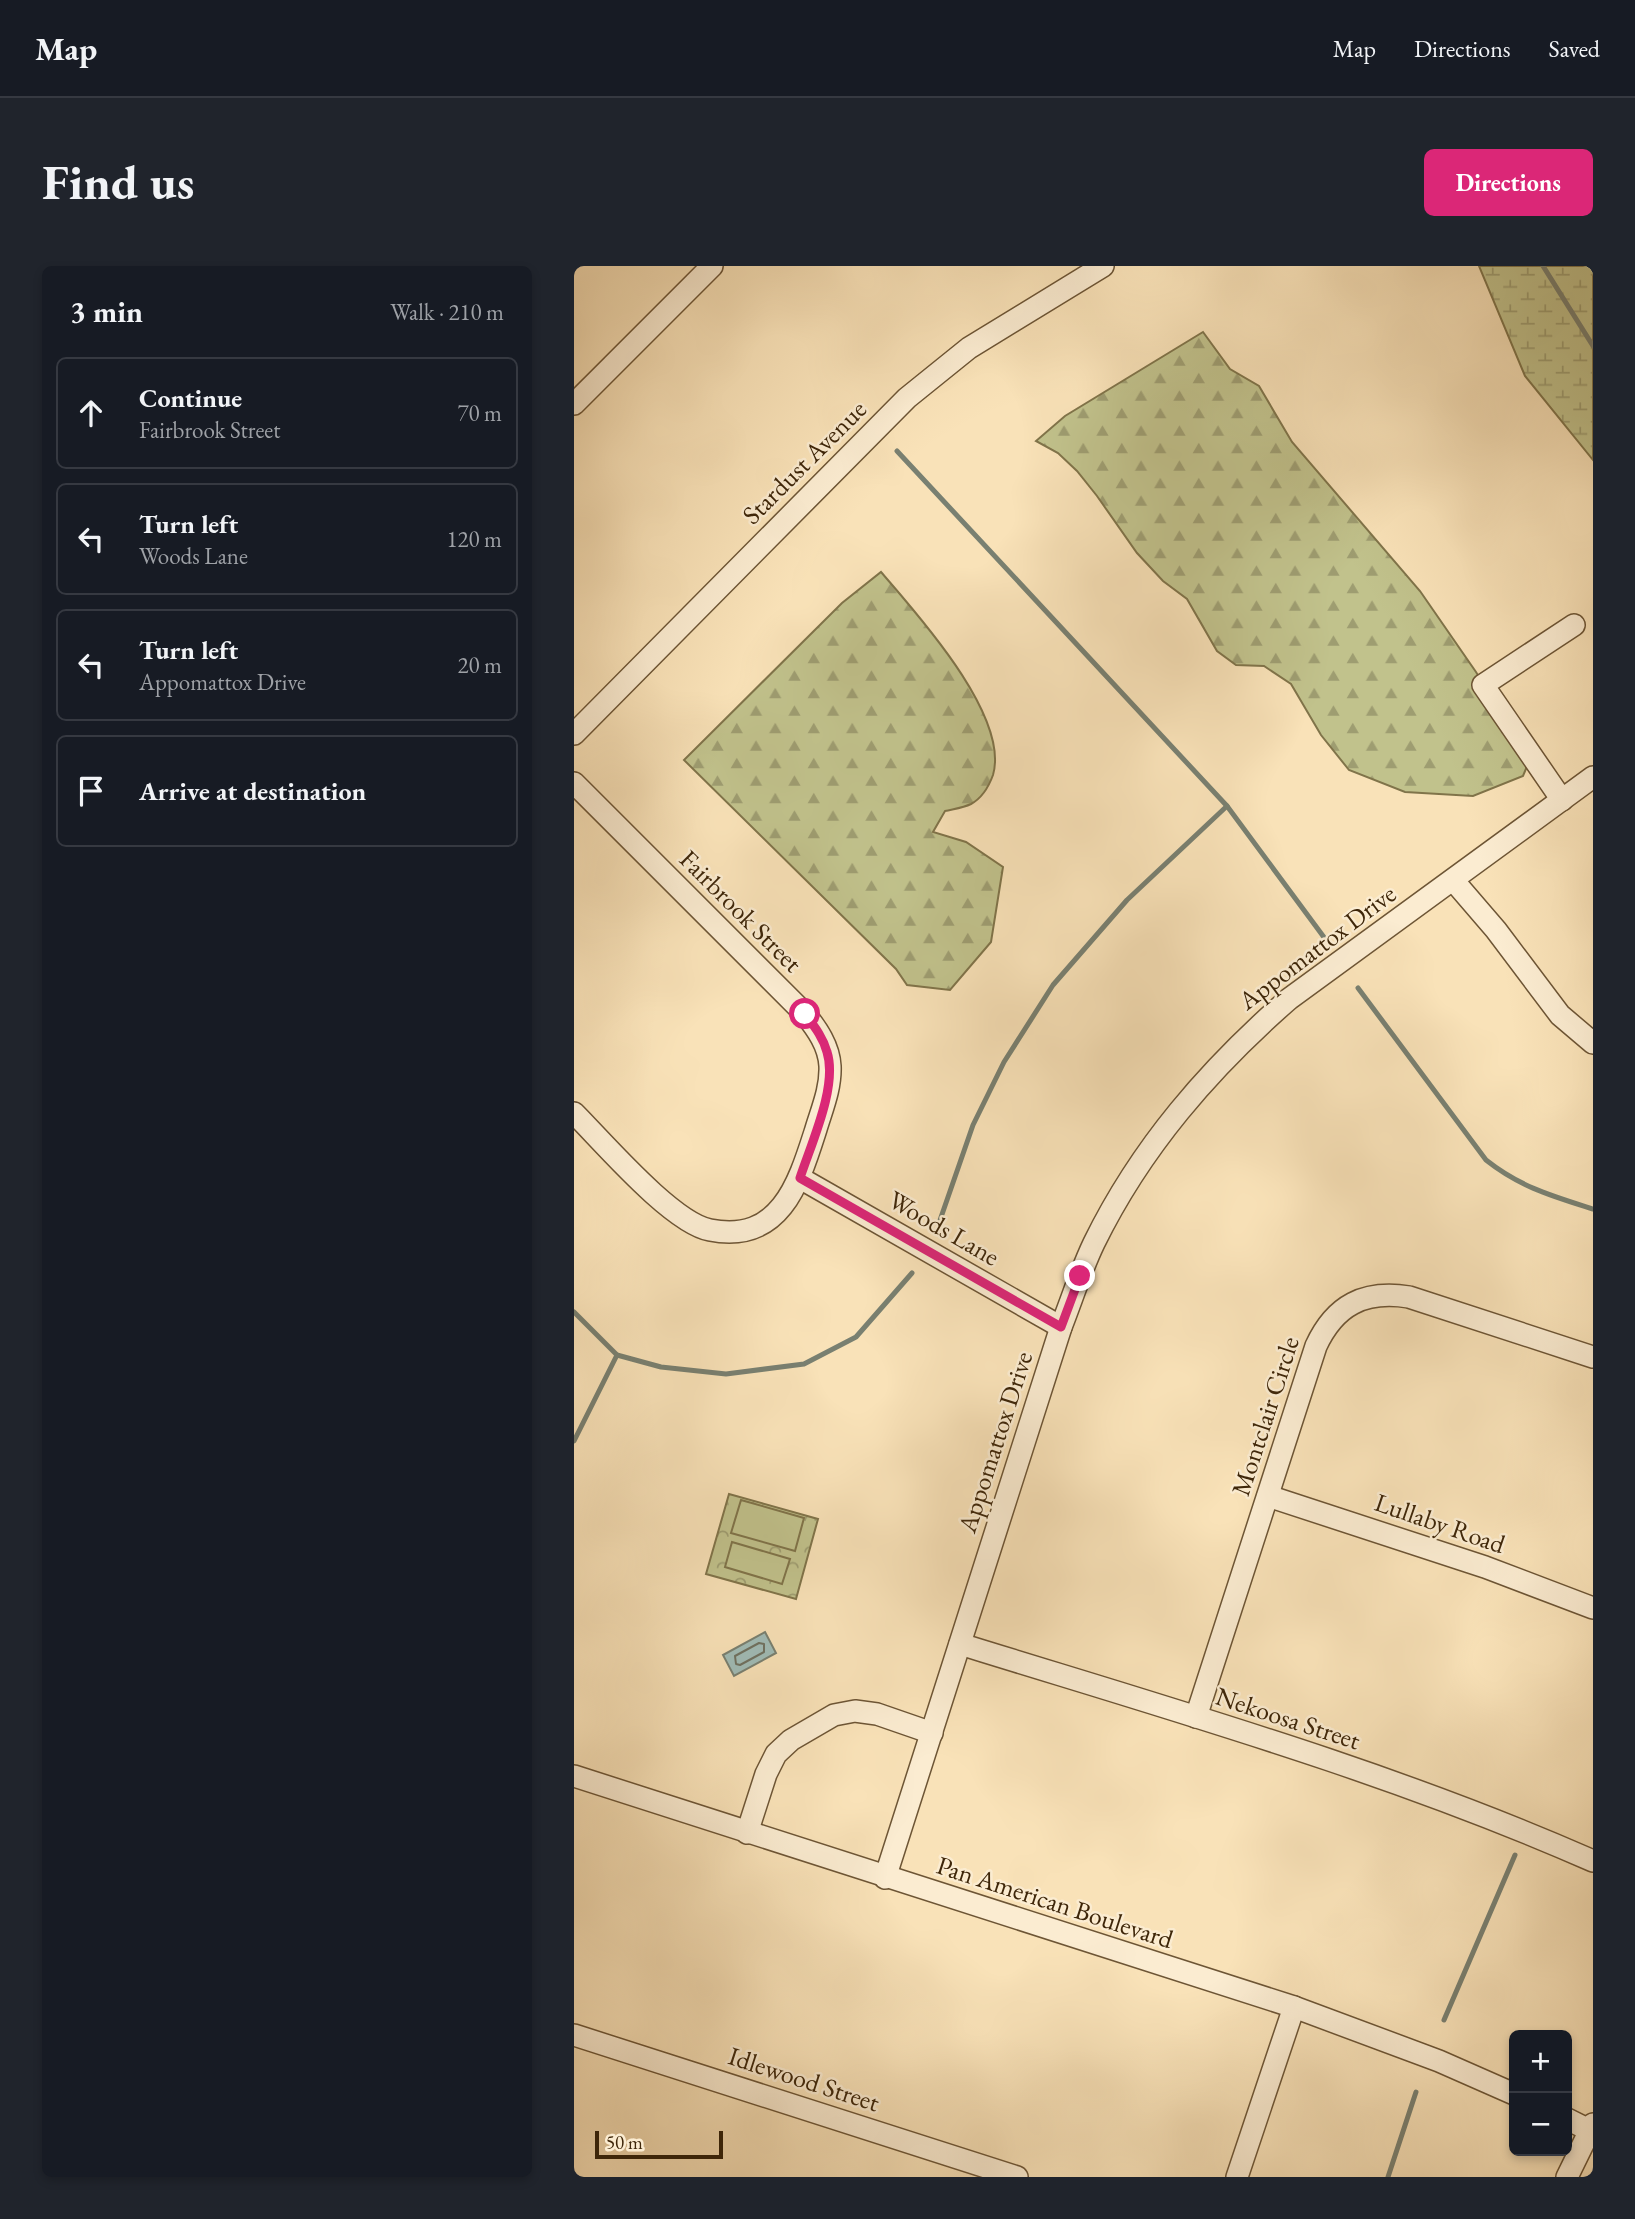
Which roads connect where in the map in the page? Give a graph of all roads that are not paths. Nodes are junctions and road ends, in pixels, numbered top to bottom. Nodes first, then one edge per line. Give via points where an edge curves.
1 (712, 266) edge
2 (1103, 266) edge
3 (574, 404) edge
4 (1574, 625) dead end
5 (574, 734) edge
6 (1593, 777) edge
7 (574, 783) edge
8 (1562, 800) junction
9 (1452, 880) junction
10 (1593, 1043) edge
11 (574, 1113) edge
12 (800, 1178) junction
13 (1061, 1327) junction
14 (1593, 1357) edge
15 (1268, 1496) junction
16 (1593, 1608) edge
17 (960, 1644) junction
18 (1196, 1717) junction
19 (932, 1733) junction
20 (574, 1776) edge
21 (747, 1833) junction
22 (1593, 1861) edge
23 (885, 1878) junction
24 (1294, 2007) junction
25 (574, 2035) edge
26 (1512, 2093) edge
27 (1572, 2121) edge
28 (1592, 2129) edge
29 (1017, 2177) edge
30 (1237, 2177) edge
31 (1567, 2177) edge

1 - 3 street
2 - 5 street, Stardust Avenue via 969,348 907,398
4 - 8 street via 1483,685
6 - 8 street, Appomattox Drive
7 - 12 street, Fairbrook Street via 815,1027 828,1052 829,1080
8 - 9 street, Appomattox Drive
9 - 10 street via 1560,1015
9 - 13 street, Appomattox Drive via 1289,999 1203,1082 1116,1200 1084,1265
11 - 12 street, Fairbrook Street via 675,1214 709,1230 744,1231 758,1226 790,1198
12 - 13 street, Woods Lane
13 - 17 street, Appomattox Drive
14 - 15 street, Montclair Circle via 1409,1297 1375,1295 1352,1303 1322,1332
15 - 16 street, Lullaby Road via 1485,1567
15 - 18 street, Montclair Circle
17 - 18 street, Nekoosa Street
17 - 19 street, Appomattox Drive
18 - 22 street, Nekoosa Street via 1464,1808
19 - 21 street via 877,1714 855,1711 834,1715 776,1754
19 - 23 street, Appomattox Drive
20 - 21 street, Pan American Boulevard
21 - 23 street, Pan American Boulevard
23 - 24 street, Pan American Boulevard
24 - 26 street, Pan American Boulevard
24 - 30 street
25 - 29 street, Idlewood Street
27 - 28 street
28 - 31 street

